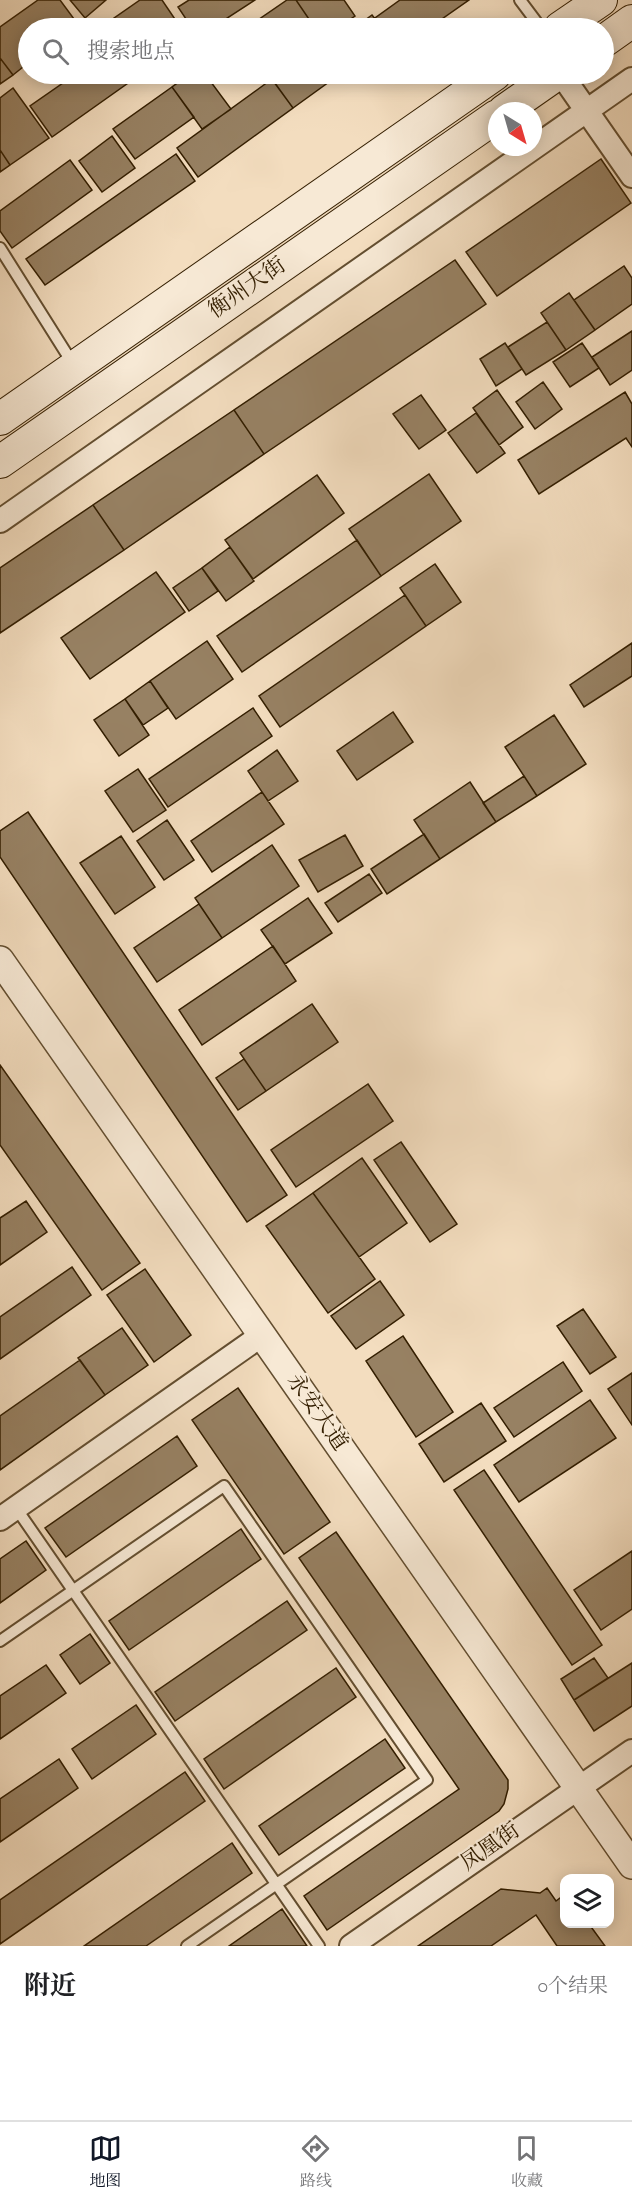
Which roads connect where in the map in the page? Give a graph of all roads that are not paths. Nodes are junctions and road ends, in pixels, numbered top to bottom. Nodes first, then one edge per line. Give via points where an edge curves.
1 (520, 0) edge
2 (600, 0) edge
3 (534, 18) edge
4 (574, 18) edge
5 (632, 21) edge
6 (614, 33) edge
7 (632, 80) edge
8 (481, 84) edge
9 (544, 84) edge
10 (567, 84) edge
11 (517, 102) edge
12 (587, 111) junction
13 (488, 122) edge
14 (632, 176) edge
15 (0, 248) edge
16 (75, 367) junction
17 (0, 419) edge
18 (0, 462) edge
19 (0, 521) edge
20 (0, 960) edge
21 (262, 1335) junction
22 (8, 1513) edge
23 (73, 1591) junction
24 (0, 1641) edge
25 (632, 1751) edge
26 (578, 1787) junction
27 (632, 1865) edge
28 (276, 1884) junction
29 (187, 1946) edge
30 (319, 1946) edge
31 (351, 1946) edge

1 - 3 lane
2 - 4 main road
5 - 6 main road
7 - 12 street
8 - 16 main road, 衡州大街
9 - 11 main road
10 - 12 street
12 - 14 street
12 - 19 street
13 - 18 main road, 衡州大街
15 - 16 lane
16 - 17 main road, 衡州大街
20 - 21 street, 永安大道
21 - 22 street
21 - 26 street, 永安大道
22 - 23 lane
23 - 24 lane
23 - 28 lane
23 - 28 lane via 224,1486 360,1682 427,1780
25 - 26 street, 凤凰街
26 - 27 street, 永安大道
26 - 31 street, 凤凰街
28 - 29 lane
28 - 30 lane

